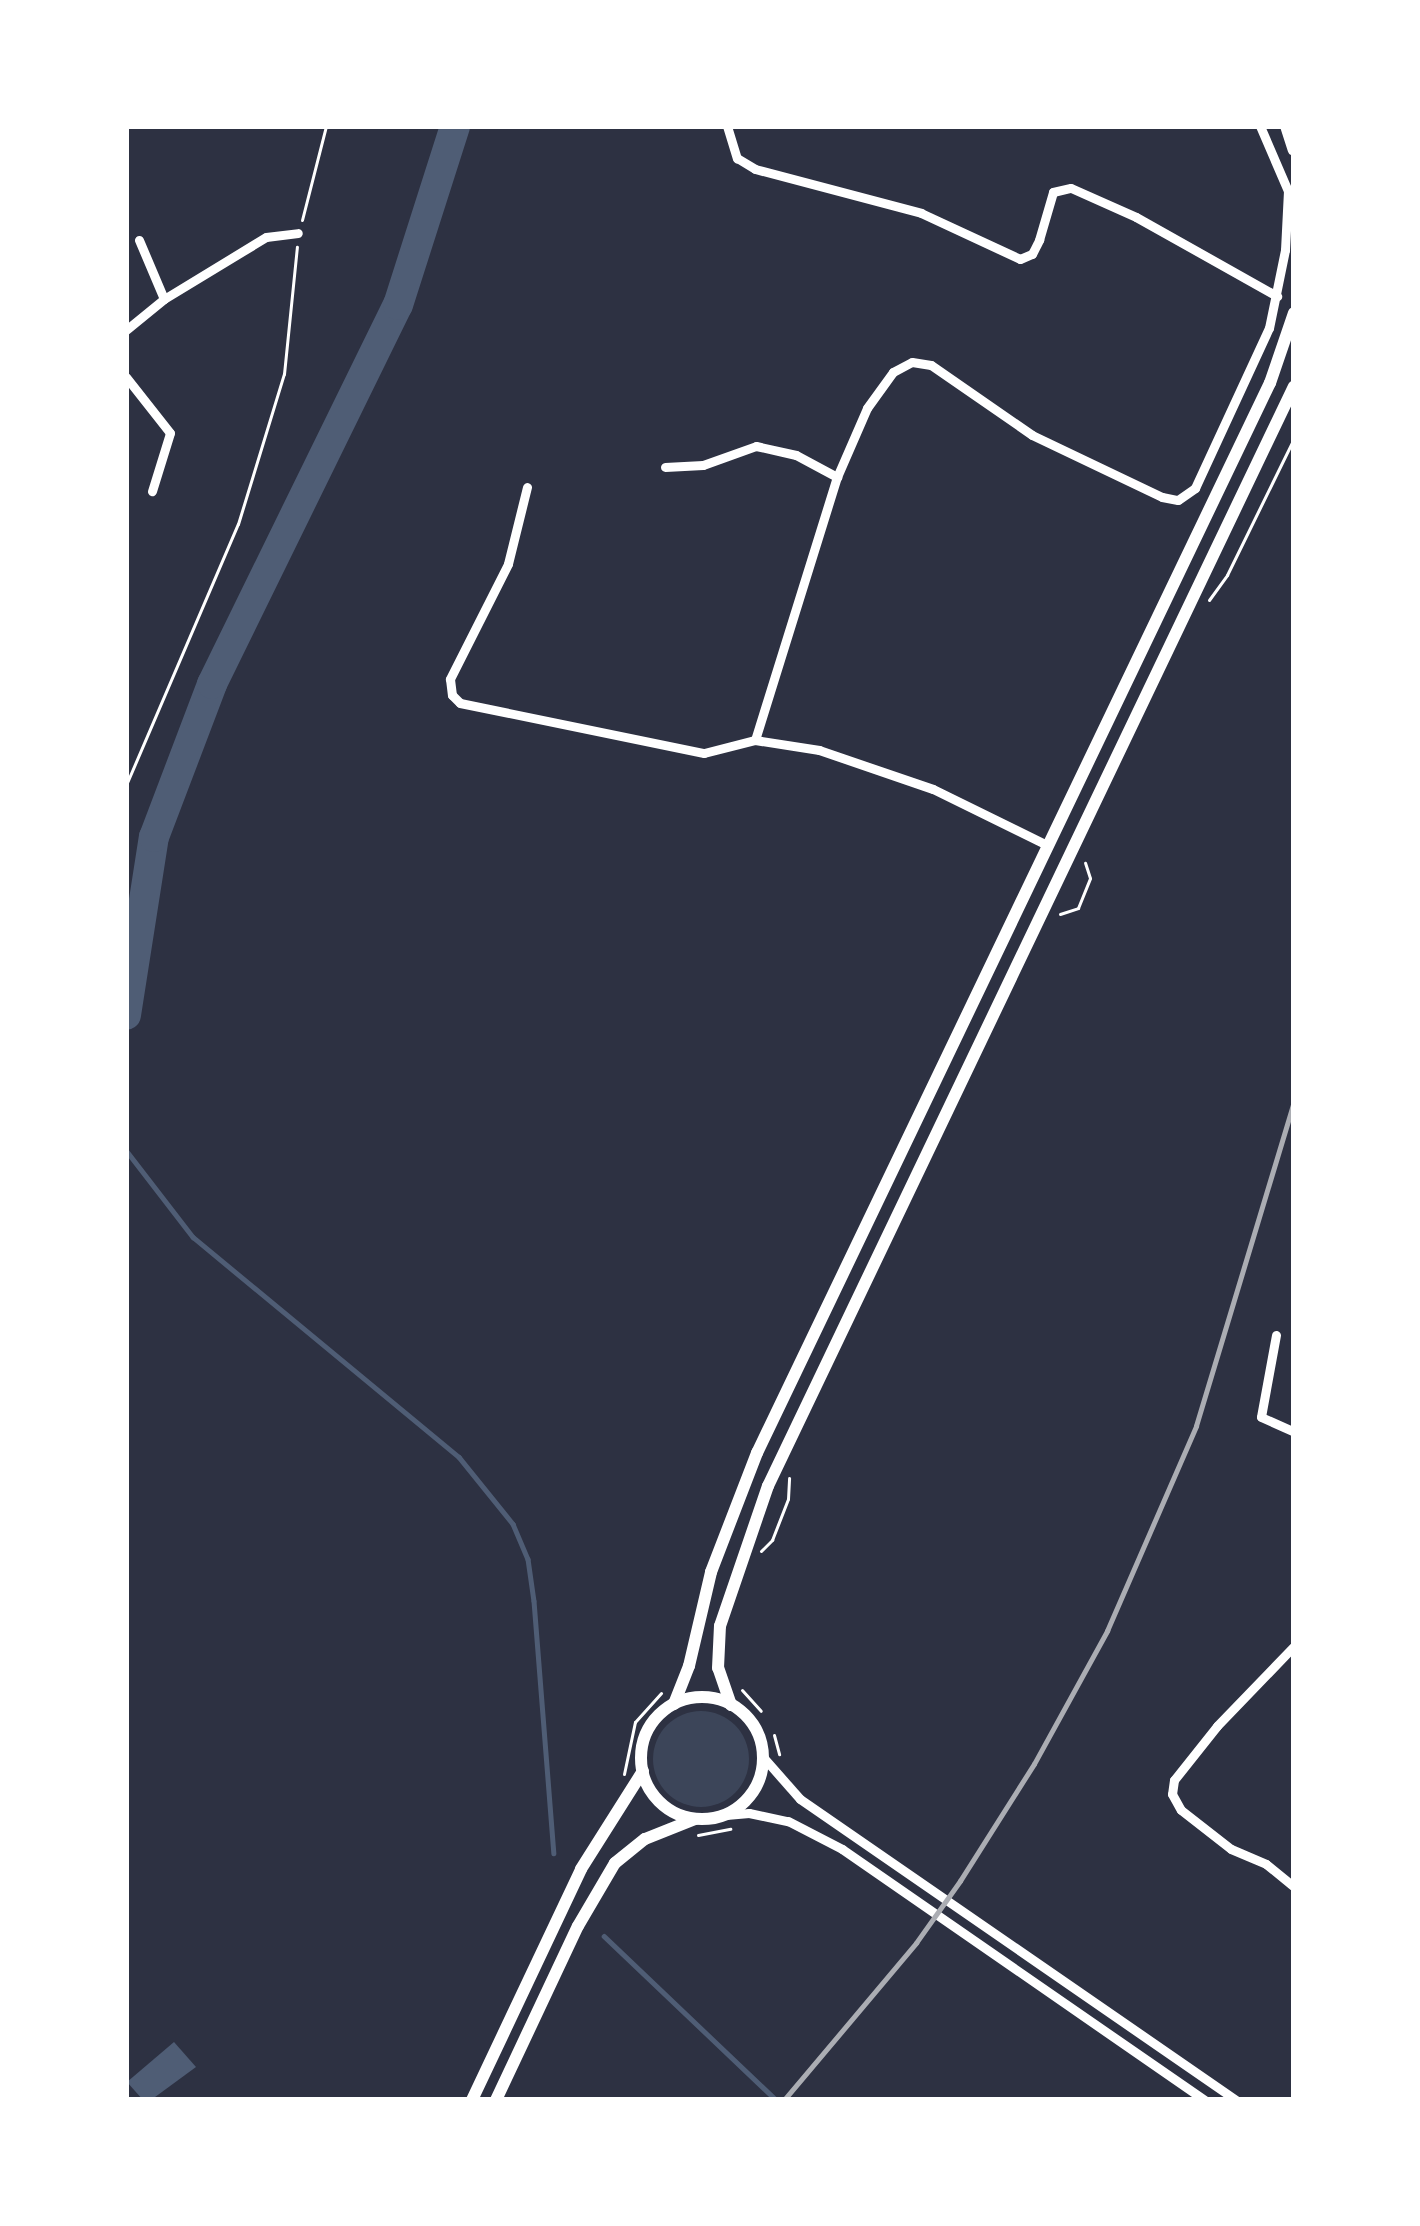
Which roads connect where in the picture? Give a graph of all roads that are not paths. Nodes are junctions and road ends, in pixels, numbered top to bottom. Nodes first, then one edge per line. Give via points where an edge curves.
1 (727, 126) edge
2 (1260, 126) edge
3 (1286, 126) edge
4 (1294, 150) edge
5 (298, 233) road end
6 (139, 240) dead end
7 (1276, 296) junction
8 (164, 299) junction
9 (1294, 313) edge
10 (126, 330) edge
11 (126, 377) edge
12 (1294, 386) edge
13 (665, 467) dead end
14 (837, 477) junction
15 (527, 487) dead end
16 (152, 490) dead end
17 (755, 740) junction
18 (1047, 845) junction
19 (1276, 1335) dead end
20 (1294, 1432) edge
21 (1294, 1646) edge
22 (674, 1704) junction
23 (731, 1705) junction
24 (764, 1757) junction
25 (643, 1771) junction
26 (726, 1815) junction
27 (695, 1819) junction
28 (1294, 1887) edge
29 (472, 2100) edge
30 (496, 2100) edge
31 (1204, 2100) edge
32 (1236, 2100) edge

1 - 7 street via 737,158 755,169 921,213 1020,259 1039,240 1053,192 1071,188
2 - 7 street via 1290,206
3 - 4 street
5 - 8 street via 266,237
6 - 8 street
7 - 14 street via 1241,397 1195,488 1178,500 1032,435 931,365 912,362 893,372 867,408
8 - 10 street
9 - 18 street via 1270,383
11 - 16 street via 170,433
12 - 23 street via 768,1486 720,1625 718,1668
13 - 14 street via 703,465 756,446
14 - 17 street
15 - 17 street via 508,564 450,679 452,695 460,703 704,753
17 - 18 street via 818,749 933,789
18 - 22 street via 757,1453 711,1572
19 - 20 street via 1261,1417
21 - 28 street via 1217,1726 1174,1780 1172,1794 1231,1849
22 - 23 street via 703,1697
22 - 25 street via 651,1725
23 - 24 street via 758,1732
24 - 26 street via 758,1786
24 - 32 street via 800,1799
25 - 27 street via 661,1803
25 - 29 street via 581,1869
26 - 27 street
26 - 31 street via 788,1821 842,1849
27 - 30 street via 645,1839 615,1863

